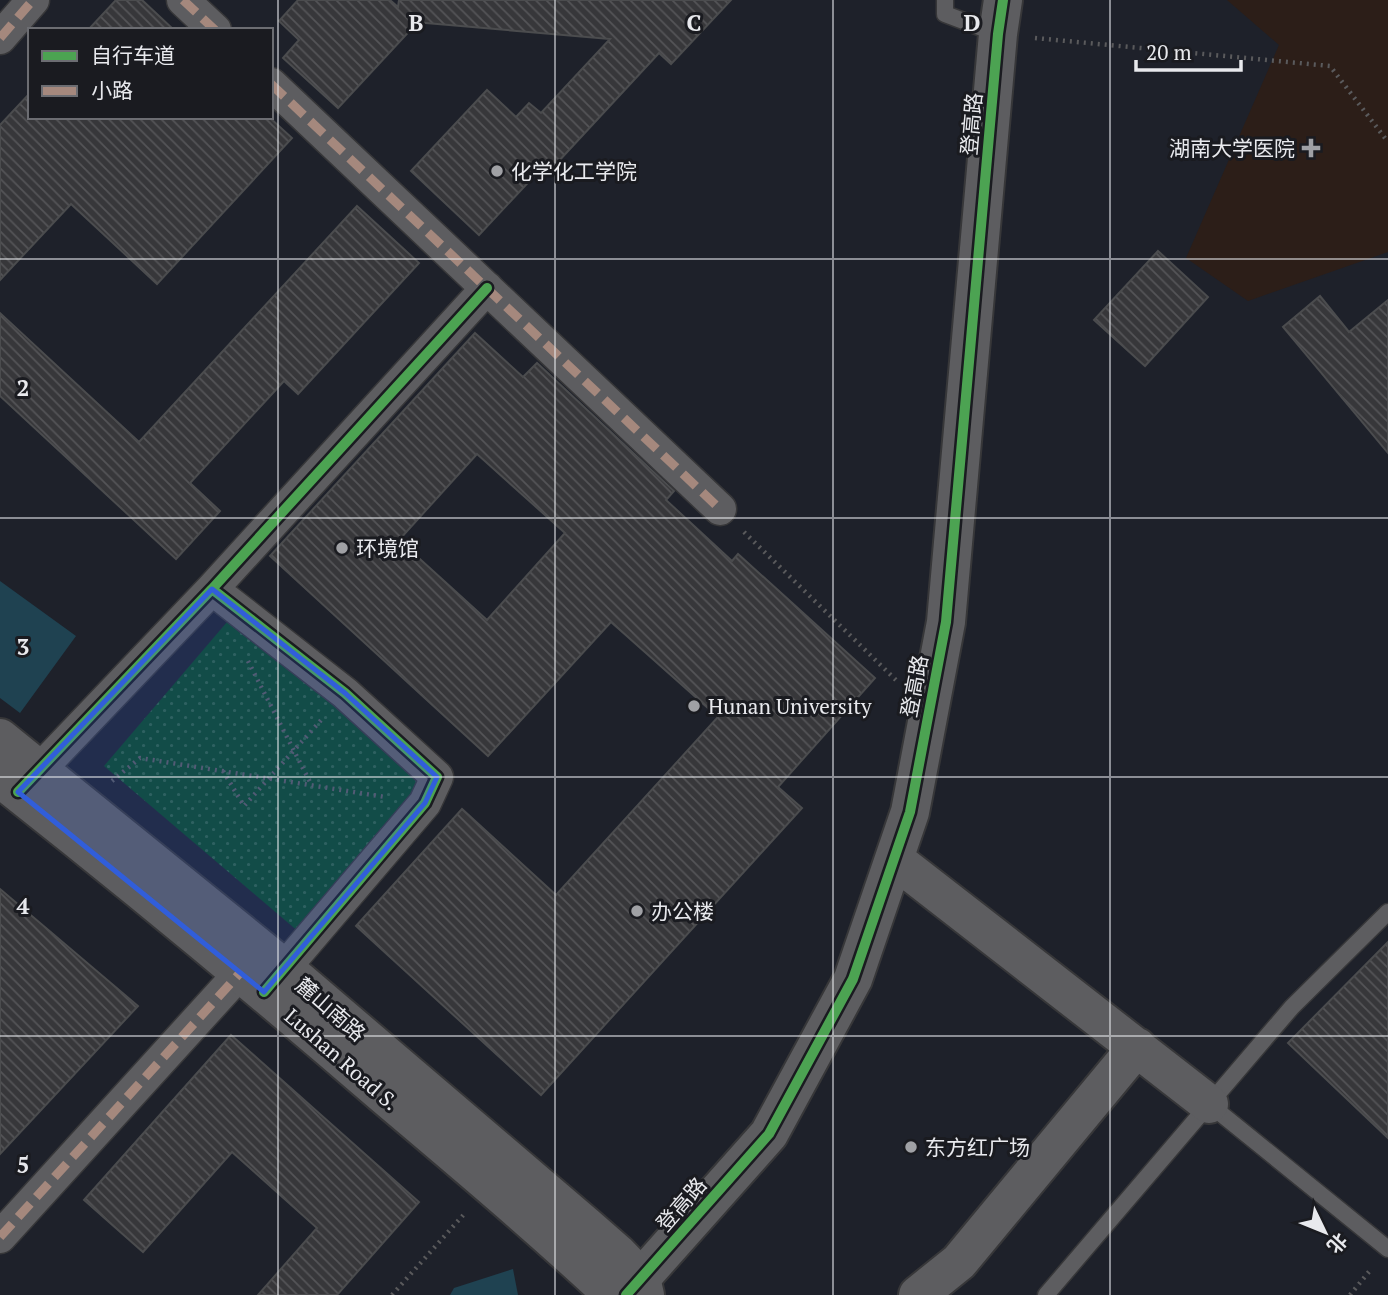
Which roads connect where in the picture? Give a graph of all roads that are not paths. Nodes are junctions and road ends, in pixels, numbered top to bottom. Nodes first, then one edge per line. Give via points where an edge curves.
1 (33, 0) edge
2 (183, 0) edge
3 (945, 0) edge
4 (1001, 17) edge
5 (213, 28) edge
6 (0, 38) edge
7 (273, 85) edge
8 (487, 288) junction
9 (720, 509) road end
10 (212, 589) junction
11 (0, 738) edge
12 (20, 780) edge
13 (894, 859) junction
14 (1388, 912) edge
15 (263, 978) junction
16 (1137, 1047) junction
17 (1209, 1104) junction
18 (0, 1237) edge
19 (1388, 1249) edge
20 (631, 1291) edge
21 (918, 1295) edge
22 (1046, 1295) edge

1 - 6 street
2 - 5 street
3 - 4 lane via 945,14
4 - 13 street, 登高路 via 946,622 910,812
7 - 8 street
8 - 9 street
8 - 10 street
10 - 12 street
10 - 15 street via 345,694 437,777 425,803
11 - 12 street, 麓山南路
12 - 15 street, Lushan Road S.
12 - 15 street, 麓山南路 via 84,805
13 - 16 street
13 - 20 street, 登高路 via 853,979 769,1134
14 - 17 lane via 1293,1007
15 - 18 street
15 - 20 street, Lushan Road S. via 561,1247
15 - 20 street, 麓山南路 via 586,1226 617,1254
16 - 17 street
16 - 21 street via 959,1262
17 - 19 lane
17 - 22 lane

